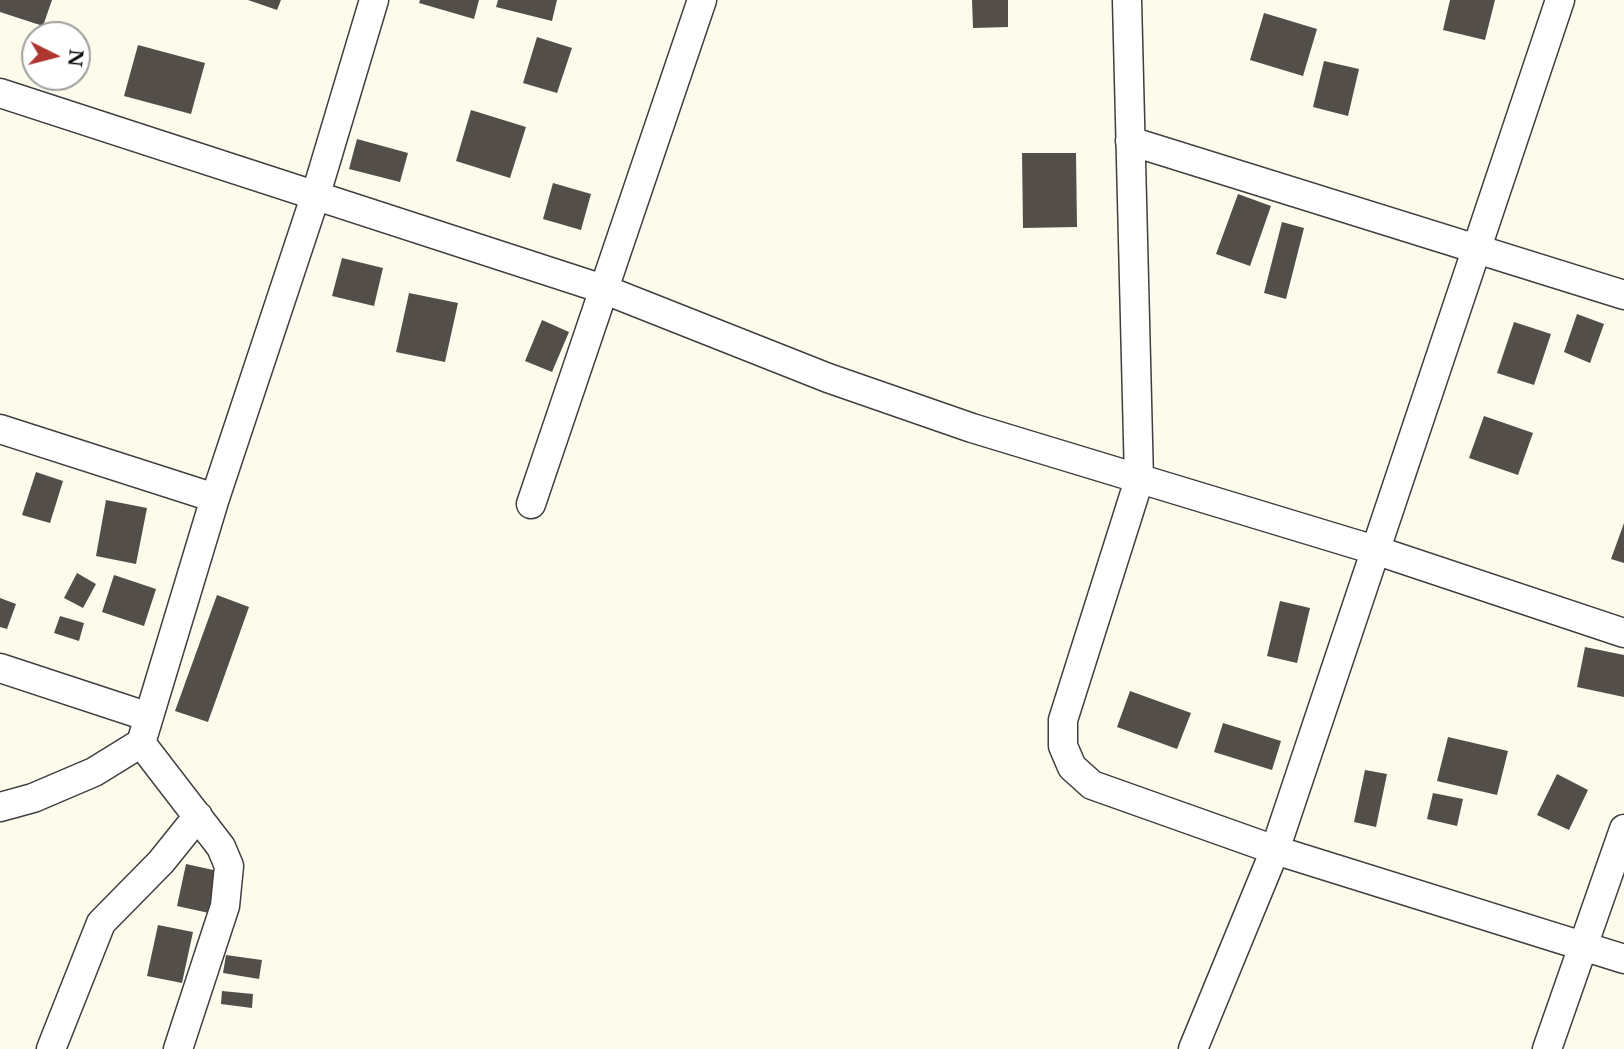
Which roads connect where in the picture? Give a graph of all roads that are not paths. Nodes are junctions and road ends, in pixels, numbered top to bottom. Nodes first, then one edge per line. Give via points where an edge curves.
1 (374, 0) edge
2 (702, 0) edge
3 (1127, 0) edge
4 (1560, 0) edge
5 (0, 93) edge
6 (1130, 141) junction
7 (316, 194) junction
8 (1478, 249) junction
9 (603, 289) junction
10 (1624, 295) edge
11 (0, 429) edge
12 (1139, 480) junction
13 (215, 498) junction
14 (531, 504) dead end
15 (1378, 551) junction
16 (1624, 633) edge
17 (0, 668) edge
18 (145, 730) junction
19 (0, 807) edge
20 (198, 816) junction
21 (1624, 829) edge
22 (1275, 850) junction
23 (1585, 946) junction
24 (1624, 959) edge
25 (51, 1049) edge
26 (178, 1049) edge
27 (1193, 1049) edge
28 (1548, 1049) edge

1 - 7 street
2 - 9 street
3 - 6 street
4 - 8 street
5 - 7 street
6 - 8 street
6 - 12 street
7 - 9 street
7 - 13 street
8 - 10 street
8 - 15 street
9 - 12 street via 828,378
9 - 14 street
11 - 13 street
12 - 15 street
12 - 22 street via 1074,679 1063,720 1063,746 1072,767 1091,785
13 - 18 street
15 - 16 street
15 - 22 street
17 - 18 street
18 - 19 street via 94,772
18 - 20 street
20 - 25 street via 101,923
20 - 26 street via 221,847 229,866 229,884
21 - 23 street
22 - 23 street
22 - 27 street
23 - 24 street
23 - 28 street

